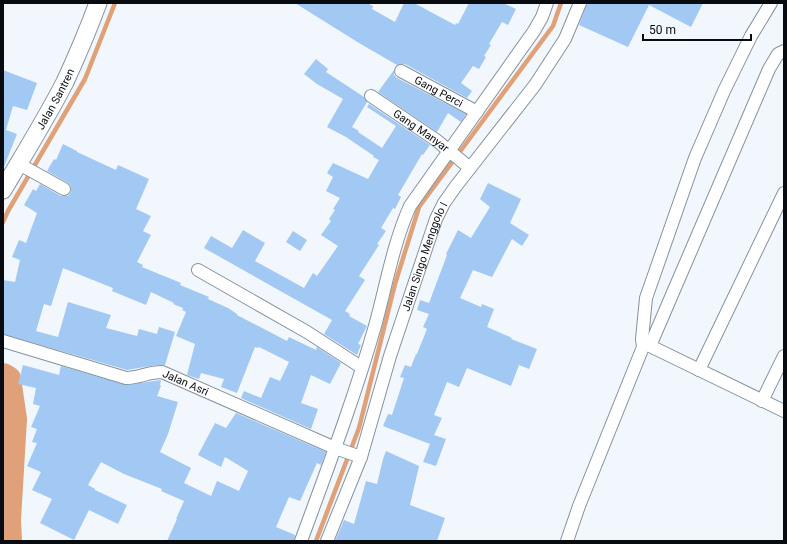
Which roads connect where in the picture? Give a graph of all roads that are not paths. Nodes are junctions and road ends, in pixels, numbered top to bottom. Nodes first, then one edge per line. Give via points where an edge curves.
1 (98, 3) edge
2 (548, 3) edge
3 (580, 3) edge
4 (771, 3) edge
5 (784, 51) edge
6 (401, 71) dead end
7 (371, 96) dead end
8 (477, 112) junction
9 (452, 152) junction
10 (469, 166) junction
11 (27, 168) junction
12 (64, 189) dead end
13 (3, 190) edge
14 (784, 193) edge
15 (198, 270) dead end
16 (3, 341) edge
17 (784, 356) edge
18 (361, 367) junction
19 (700, 370) junction
20 (762, 401) junction
21 (784, 412) edge
22 (338, 449) junction
23 (359, 456) junction
24 (301, 541) edge
25 (327, 541) edge
26 (567, 541) edge

1 - 11 street, Jalan Santren
2 - 8 street via 534,31
3 - 10 street, Jalan Singo Menggolo I via 565,39 535,85
4 - 26 street via 751,36 724,91 695,158 646,298 643,347
5 - 19 street via 778,54 769,69 650,346
6 - 8 street, Gang Perci
7 - 9 street, Gang Manyar
8 - 9 street
9 - 10 street, Gang Manyar
9 - 18 street via 410,206 401,225
10 - 23 street, Jalan Singo Menggolo I via 436,219
11 - 12 street
11 - 13 street, Jalan Santren
14 - 19 street
15 - 18 street via 307,332
16 - 22 street, Jalan Asri via 126,378 162,372
17 - 20 street
18 - 22 street
19 - 20 street
20 - 21 street
22 - 23 street, Jalan Asri
22 - 24 street
23 - 25 street, Jalan Singo Menggolo I

